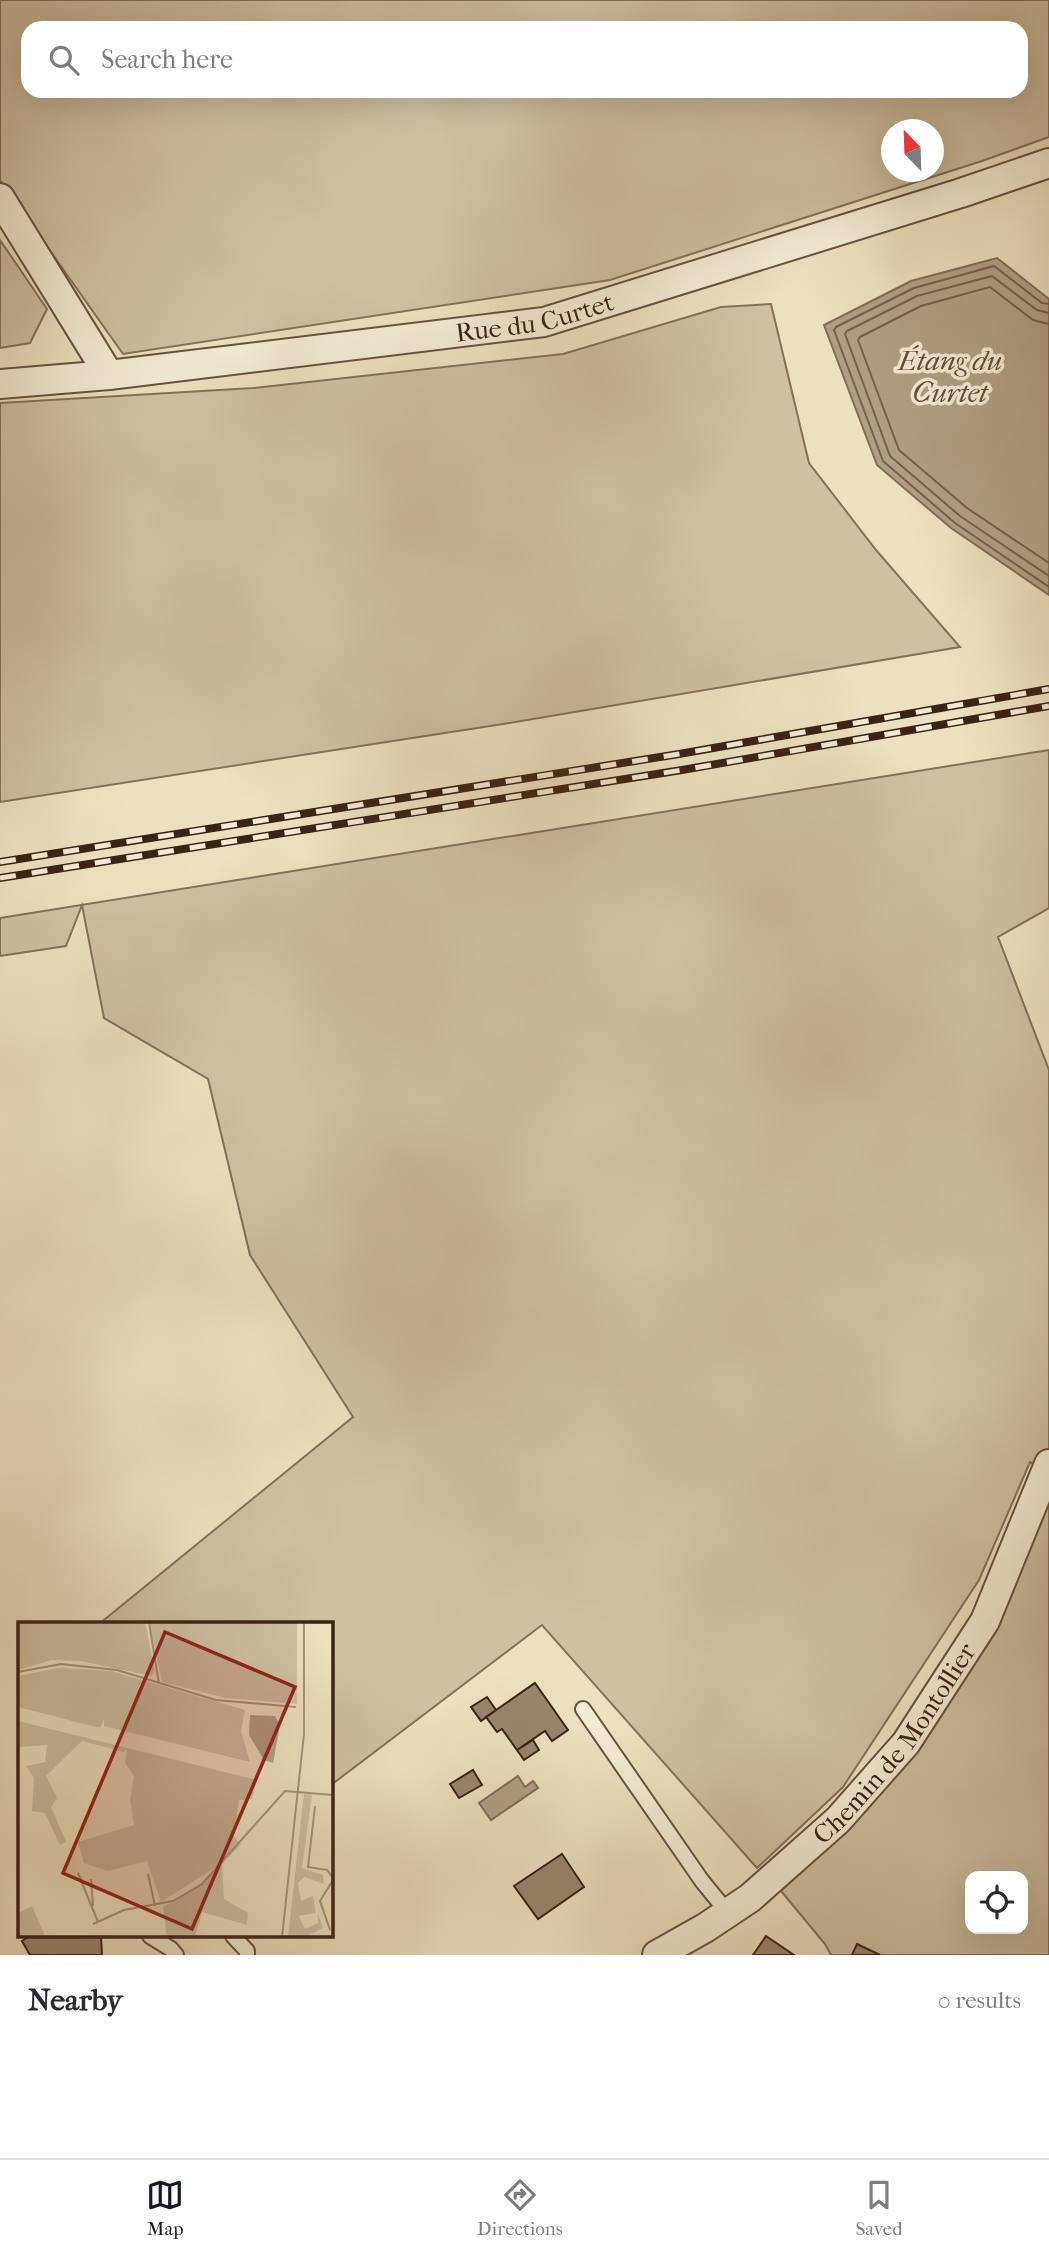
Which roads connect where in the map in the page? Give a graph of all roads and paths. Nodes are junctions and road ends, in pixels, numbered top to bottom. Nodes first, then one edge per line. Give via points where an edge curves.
1 (1049, 163) edge
2 (0, 198) edge
3 (109, 375) junction
4 (0, 384) edge
5 (1049, 1464) edge
6 (583, 1709) dead end
7 (728, 1913) junction
8 (153, 1938) edge
9 (235, 1938) edge
10 (176, 1955) edge
11 (247, 1955) edge
12 (657, 1955) edge

1 - 3 street, Rue du Curtet via 544,322
2 - 3 street
3 - 4 street, Rue du Curtet
5 - 7 street, Chemin de Montollier via 985,1621 906,1743 838,1820
6 - 7 lane
7 - 12 street, Chemin de Montollier
8 - 10 lane
9 - 11 lane

